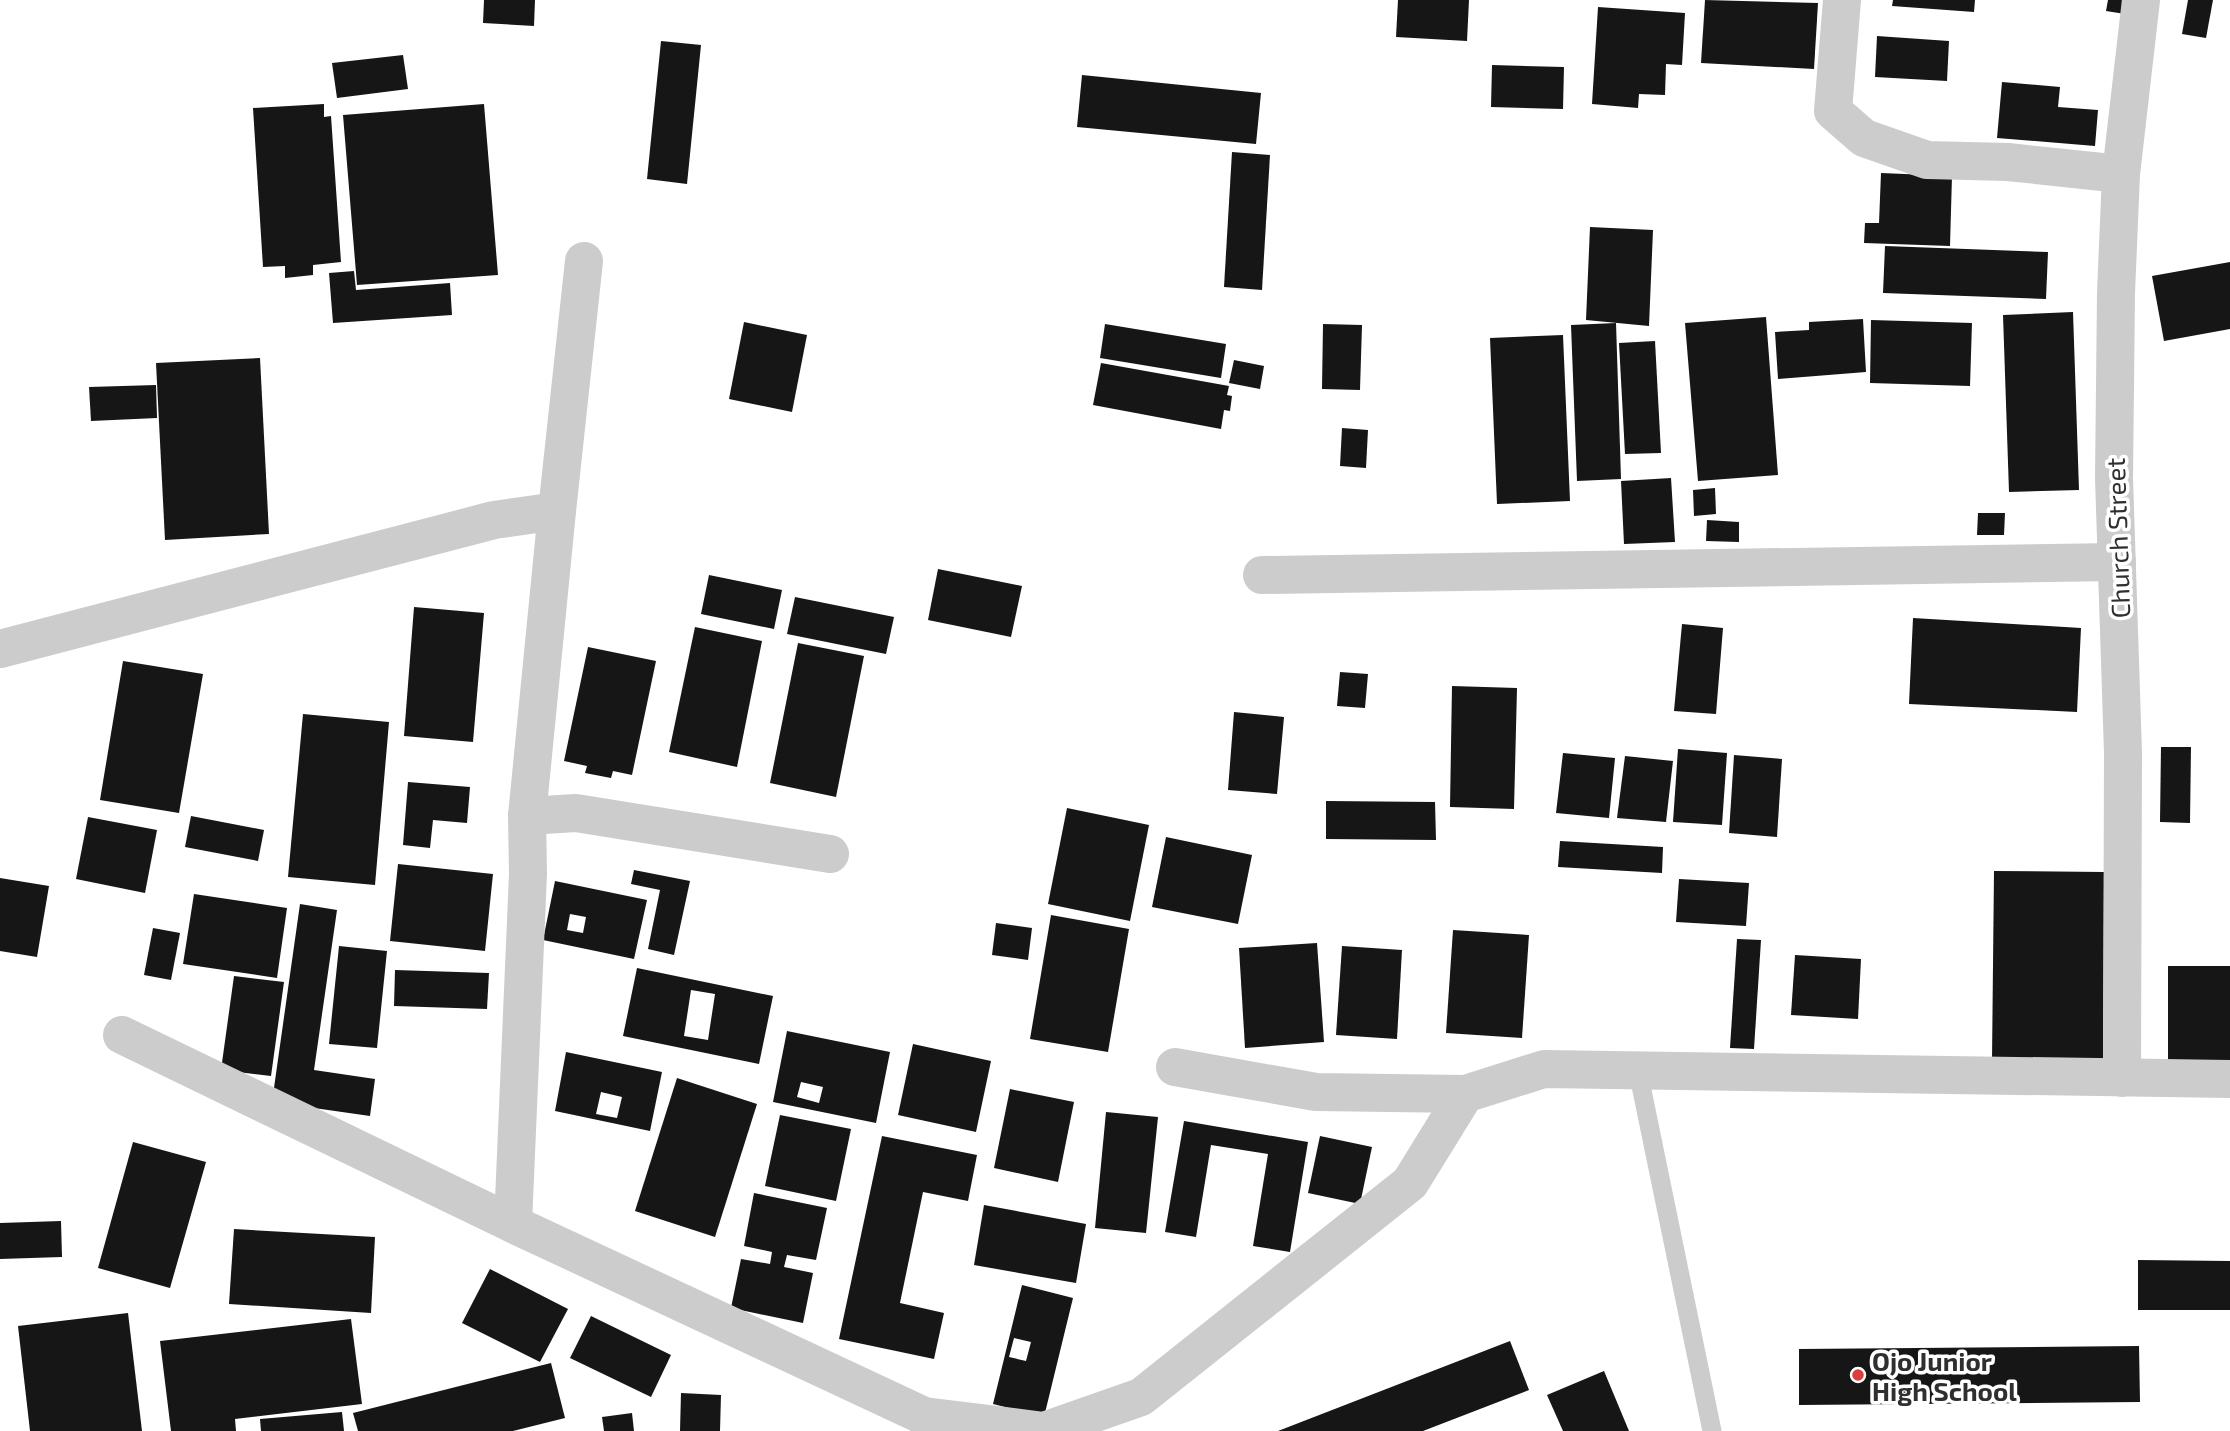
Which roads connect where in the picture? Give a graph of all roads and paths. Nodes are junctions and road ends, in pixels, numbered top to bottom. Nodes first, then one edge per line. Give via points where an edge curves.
1 (1842, 0) edge
2 (2141, 0) edge
3 (2121, 174) junction
4 (584, 261) dead end
5 (557, 510) junction
6 (2117, 562) junction
7 (1262, 575) dead end
8 (0, 649) edge
9 (527, 816) junction
10 (830, 854) dead end
11 (122, 1035) dead end
12 (1175, 1067) dead end
13 (1638, 1071) junction
14 (2122, 1078) junction
15 (2230, 1079) edge
16 (1465, 1094) junction
17 (513, 1224) junction
18 (1712, 1431) edge

1 - 3 street via 1833,111 1864,138 1927,160 2008,162
2 - 3 street, Church Street
3 - 6 street, Church Street via 2114,451
4 - 5 street
5 - 8 street via 494,520
5 - 9 street
6 - 7 street
6 - 14 street, Church Street via 2123,752
9 - 10 street via 576,813
9 - 17 street
11 - 17 street
12 - 16 street via 1316,1092
13 - 14 street
13 - 16 street via 1544,1069
13 - 18 lane
14 - 15 street
16 - 17 street via 1410,1183 1141,1397 1044,1431 924,1416

